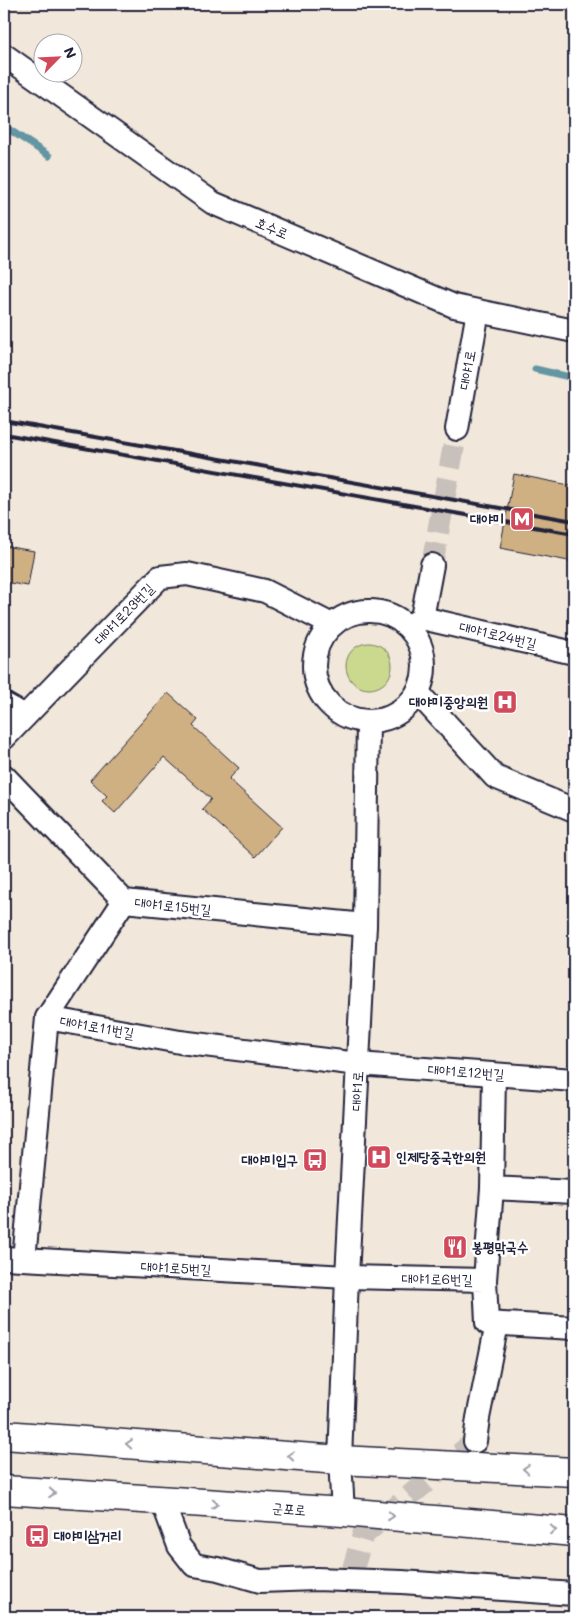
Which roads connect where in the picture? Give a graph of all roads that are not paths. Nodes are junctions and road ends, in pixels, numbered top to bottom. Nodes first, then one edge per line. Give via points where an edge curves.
1 (4, 55) edge
2 (478, 311) junction
3 (574, 331) edge
4 (457, 429) tunnel mouth
5 (432, 565) tunnel mouth
6 (415, 622) junction
7 (332, 625) junction
8 (574, 652) edge
9 (418, 693) junction
10 (4, 704) edge
11 (25, 716) junction
12 (368, 722) junction
13 (4, 738) edge
14 (4, 776) edge
15 (574, 810) edge
16 (124, 902) junction
17 (365, 925) junction
18 (47, 1018) junction
19 (358, 1064) junction
20 (494, 1074) junction
21 (574, 1080) edge
22 (492, 1188) junction
23 (574, 1192) edge
24 (14, 1259) edge
25 (347, 1277) junction
26 (485, 1280) junction
27 (496, 1324) junction
28 (574, 1328) edge
29 (4, 1435) edge
30 (475, 1441) tunnel mouth
31 (340, 1460) junction
32 (574, 1472) edge
33 (4, 1490) edge
34 (162, 1500) junction
35 (343, 1512) junction
36 (574, 1532) edge
37 (574, 1594) edge

1 - 2 street, 호수로 via 213,203 454,306
2 - 3 street, 호수로
2 - 4 street, 대야1로
5 - 6 street
6 - 7 street via 362,611
6 - 8 street, 대야1로24번길
6 - 9 street via 424,658 424,676
7 - 11 street, 대야1로23번길 via 264,591 187,574 160,577
7 - 12 street via 319,643 314,664 317,685 329,704 340,713
9 - 12 street via 397,714
9 - 15 street via 495,777
10 - 11 street
11 - 13 street, 대야1로23번길
12 - 17 street, 대야1로
14 - 16 street, 대야1로15번길
16 - 17 street, 대야1로15번길
16 - 18 street
17 - 19 street, 대야1로
18 - 19 street, 대야1로11번길 via 180,1042
18 - 24 street, 대야1로11번길
19 - 20 street, 대야1로12번길
19 - 25 street, 대야1로
20 - 21 street, 대야1로12번길
20 - 22 street
22 - 23 street
22 - 26 street
24 - 25 street, 대야1로5번길
25 - 26 street, 대야1로6번길
25 - 31 street, 대야1로
26 - 27 street, 대야1로6번길 via 487,1323
27 - 28 street
27 - 30 street
31 -> 29 main road
32 -> 31 main road
31 - 35 street, 대야1로
33 -> 34 main road, 군포로
34 -> 35 main road, 군포로
34 - 37 street via 179,1546 194,1565 260,1581 352,1576
35 -> 36 main road, 군포로

